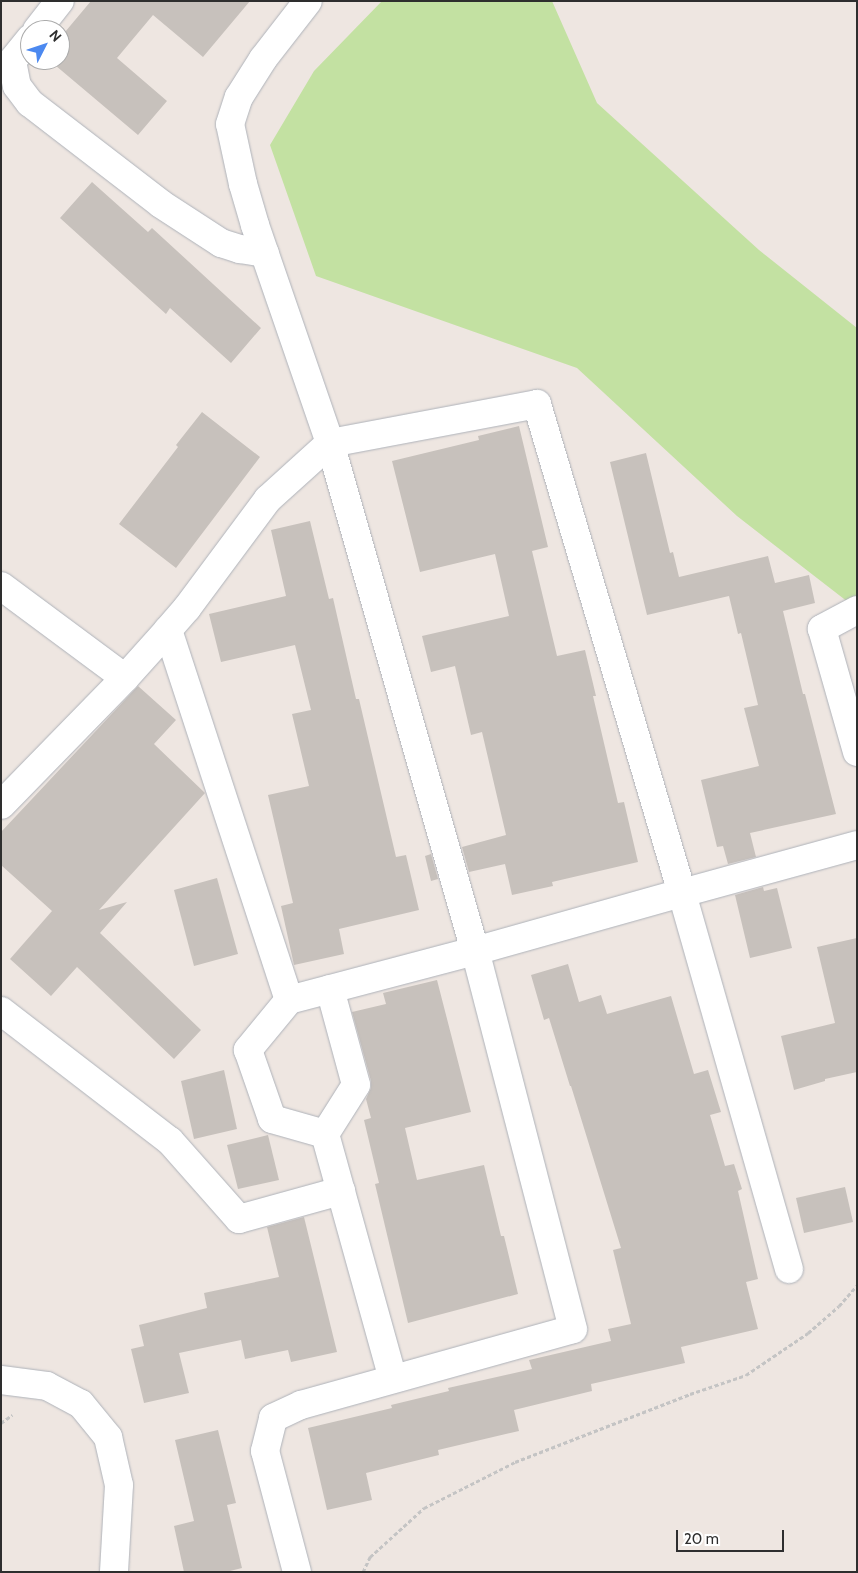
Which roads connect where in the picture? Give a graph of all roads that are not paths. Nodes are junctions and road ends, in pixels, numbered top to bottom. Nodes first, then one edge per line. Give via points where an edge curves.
1 (60, 1) edge
2 (308, 1) edge
3 (45, 20) edge
4 (20, 51) edge
5 (265, 253) junction
6 (330, 443) junction
7 (1, 586) edge
8 (857, 610) edge
9 (168, 630) junction
10 (125, 678) junction
11 (857, 752) edge
12 (1, 805) edge
13 (857, 845) edge
14 (682, 894) junction
15 (475, 951) junction
16 (330, 989) junction
17 (289, 1000) junction
18 (1, 1011) edge
19 (325, 1134) junction
20 (340, 1191) junction
21 (789, 1269) dead end
22 (393, 1379) junction
23 (1, 1380) edge
24 (114, 1572) edge
25 (297, 1572) edge

1 - 3 street
2 - 5 street via 263,59 239,97 230,124 243,184
4 - 5 street via 12,61 17,86 30,103 161,204 221,243
5 - 6 street
6 - 9 street via 268,499
6 - 14 street via 537,404
6 - 15 street
7 - 10 street
8 - 11 street via 822,629
9 - 10 street
9 - 17 street
10 - 12 street
13 - 14 street
14 - 15 street
14 - 21 street
15 - 16 street
15 - 22 street via 573,1329
16 - 17 street
16 - 19 street via 356,1085
17 - 19 street via 248,1050 272,1119
18 - 20 street via 170,1141 238,1219
19 - 20 street
20 - 22 street
22 - 25 street via 301,1405 273,1418 265,1451
23 - 24 street via 47,1386 82,1404 108,1437 119,1485

